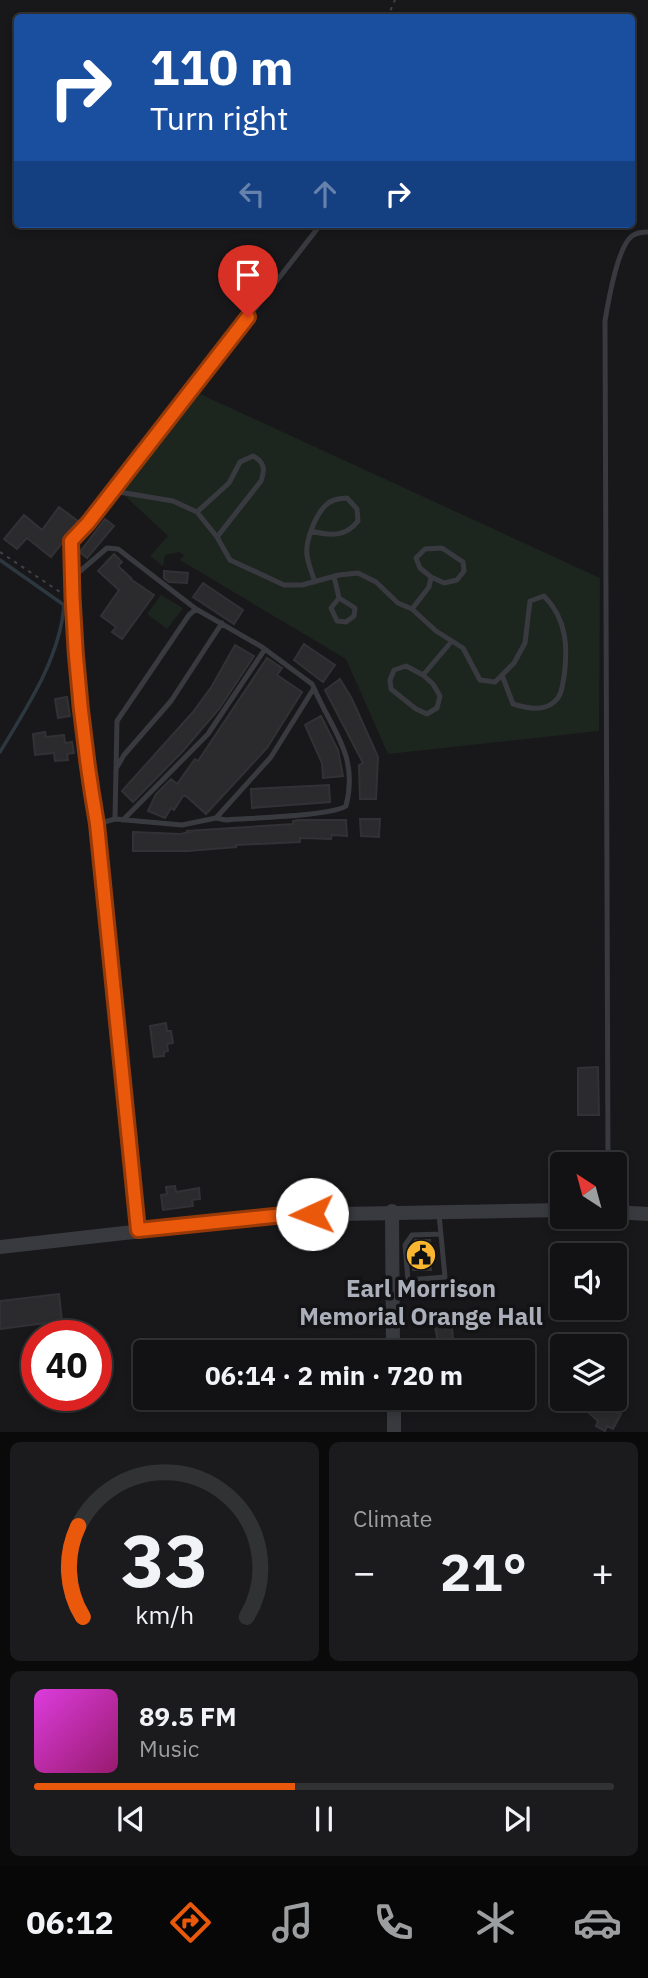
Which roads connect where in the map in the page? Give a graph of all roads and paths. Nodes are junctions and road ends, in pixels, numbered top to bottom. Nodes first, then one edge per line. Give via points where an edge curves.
1 (318, 228) edge
2 (648, 232) edge
3 (113, 491) junction
4 (197, 512) junction
5 (312, 531) junction
6 (217, 537) junction
7 (0, 552) edge
8 (334, 576) junction
9 (430, 577) junction
10 (71, 579) junction
11 (315, 582) junction
12 (340, 598) junction
13 (73, 600) junction
14 (196, 608) junction
15 (412, 609) junction
16 (222, 623) junction
17 (452, 641) junction
18 (265, 649) junction
19 (502, 675) junction
20 (423, 676) junction
21 (314, 688) junction
22 (115, 770) junction
23 (216, 818) junction
24 (115, 819) junction
25 (123, 820) junction
26 (97, 824) junction
27 (608, 1152) edge
28 (550, 1210) edge
29 (439, 1211) junction
30 (392, 1212) junction
31 (627, 1213) edge
32 (648, 1214) edge
33 (138, 1230) junction
34 (441, 1234) junction
35 (0, 1247) edge
36 (393, 1340) edge
37 (394, 1410) edge
38 (394, 1432) edge

1 - 3 lane
2 - 27 lane via 632,236 625,244 605,321
3 - 4 lane via 173,501
3 - 10 lane via 71,541
4 - 6 lane
4 - 6 lane via 229,483 240,462 253,456 260,459 265,470 261,481
5 - 5 lane via 326,505 335,499 347,498 357,509 358,521 339,535
5 - 11 lane via 306,553
6 - 11 lane via 230,560 284,585
7 - 13 path
8 - 11 lane
8 - 12 lane
8 - 15 lane via 358,573
9 - 9 lane via 416,558 425,548 442,548 463,562 464,571 457,580 444,583
9 - 15 lane via 429,587
10 - 13 lane
10 - 14 lane via 107,548 118,549
12 - 12 lane via 355,608 346,622 333,616 331,608
13 - 26 lane
14 - 16 lane
14 - 22 lane via 120,715
15 - 17 lane
16 - 18 lane
16 - 22 lane via 171,701
17 - 19 lane via 463,648 480,680 495,682
17 - 20 lane
18 - 21 lane
18 - 25 lane via 208,734
19 - 19 lane via 525,643 530,601 544,596 561,620 568,651 561,692 554,703 533,710 513,705
20 - 20 lane via 440,696 437,708 427,714 391,689 390,680 394,670 406,666
21 - 23 lane via 271,757
21 - 23 lane via 346,752 346,806 341,810
22 - 24 lane
23 - 25 lane via 182,825
24 - 25 lane
24 - 26 lane
26 - 33 lane
28 - 29 street
29 - 30 street
29 - 34 lane
30 - 33 street via 284,1215
30 - 36 street
31 - 32 street
33 - 35 street
34 - 34 lane via 445,1277 408,1280 405,1245 412,1235
37 - 38 street

